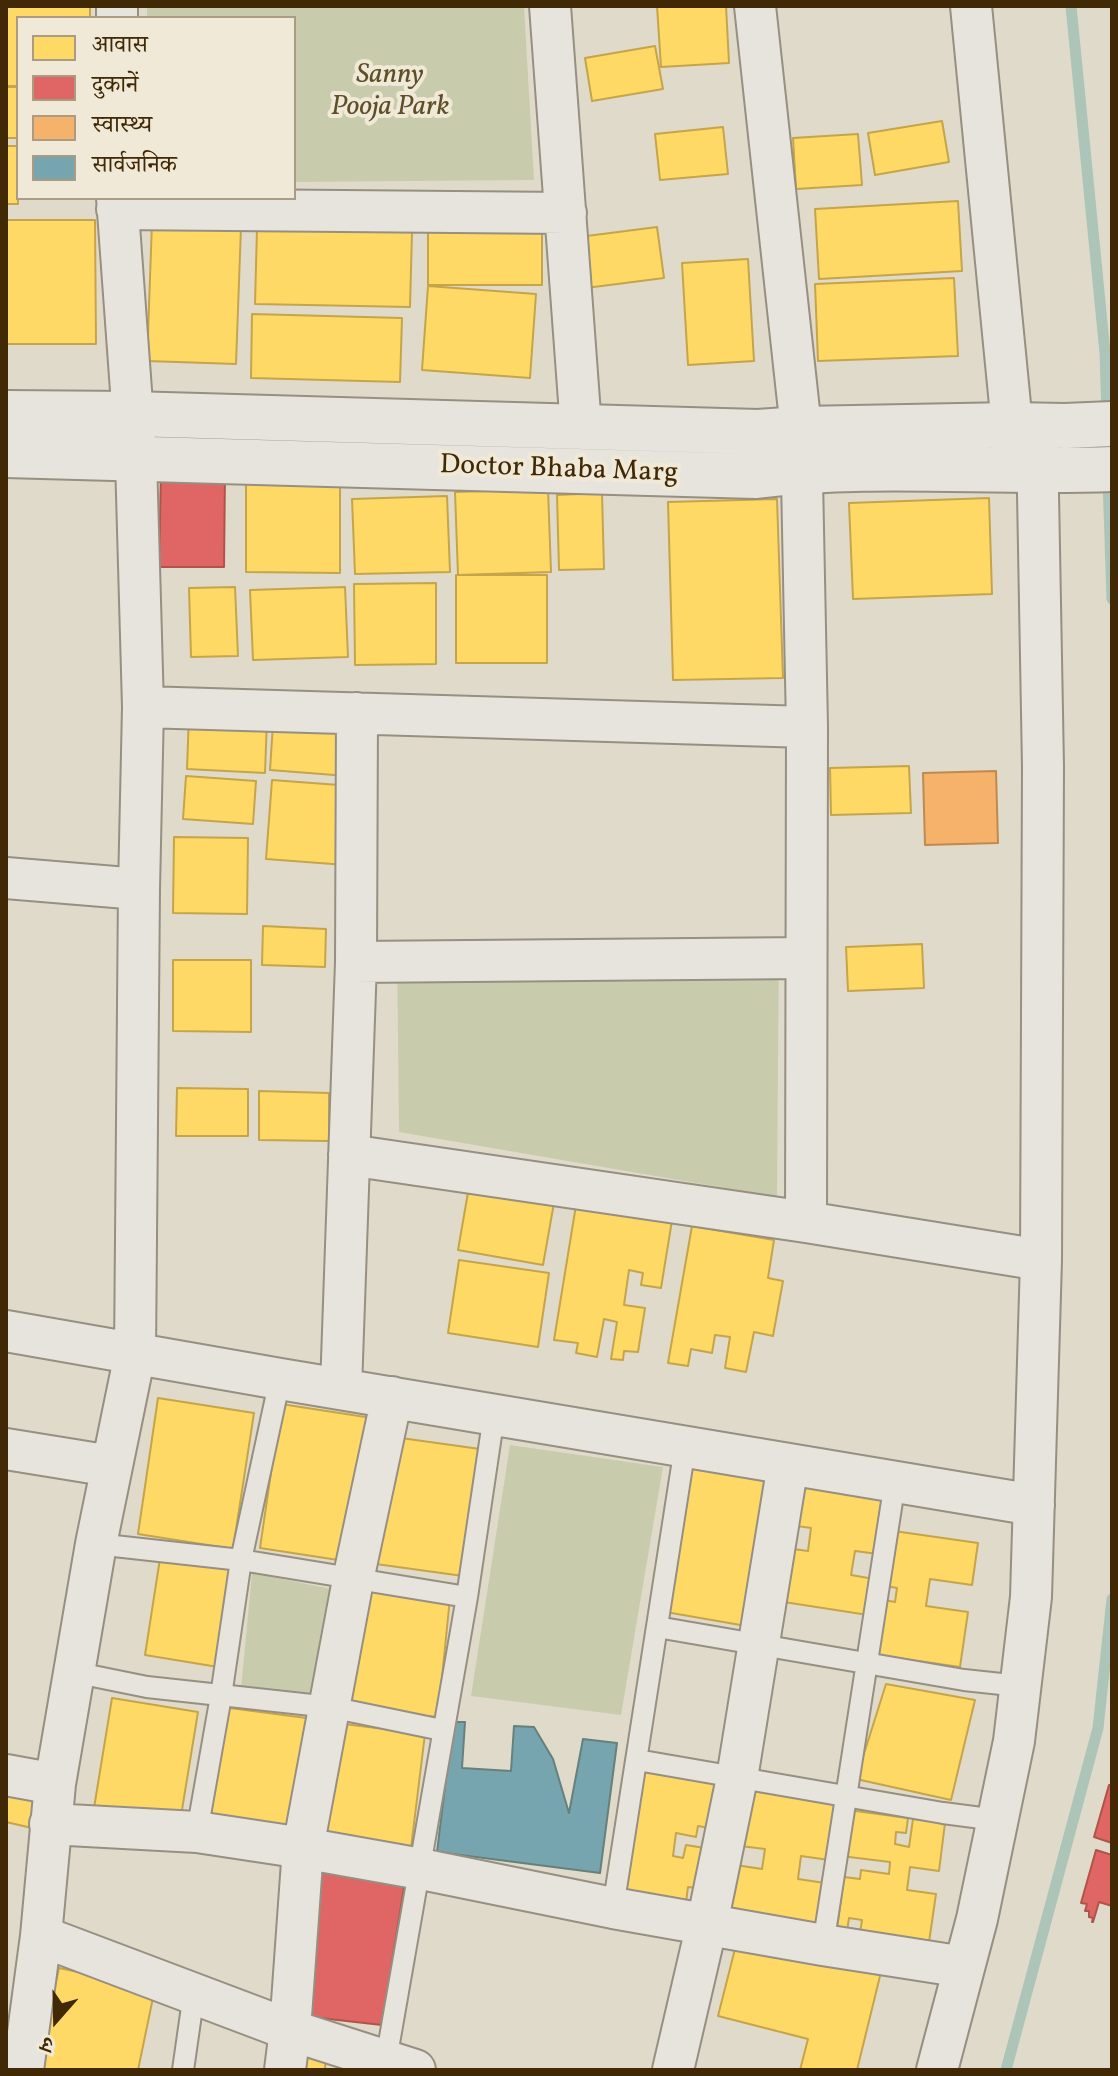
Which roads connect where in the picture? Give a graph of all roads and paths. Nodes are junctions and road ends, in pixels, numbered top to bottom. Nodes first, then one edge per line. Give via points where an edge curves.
1 (550, 6) edge
2 (755, 6) edge
3 (971, 6) edge
4 (117, 204) edge
5 (566, 213) junction
6 (6, 413) edge
7 (131, 414) junction
8 (1112, 424) edge
9 (581, 428) junction
10 (801, 450) junction
11 (1049, 451) edge
12 (6, 455) edge
13 (136, 459) junction
14 (143, 707) junction
15 (357, 713) junction
16 (807, 727) junction
17 (6, 878) edge
18 (139, 889) junction
19 (806, 958) junction
20 (356, 962) junction
21 (349, 1155) junction
22 (806, 1222) junction
23 (1041, 1260) junction
24 (6, 1331) edge
25 (135, 1354) junction
26 (280, 1379) junction
27 (341, 1388) junction
28 (392, 1397) junction
29 (494, 1415) junction
30 (685, 1447) junction
31 (6, 1449) edge
32 (788, 1464) junction
33 (111, 1466) junction
34 (895, 1482) junction
35 (1034, 1505) junction
36 (96, 1544) junction
37 (241, 1560) junction
38 (353, 1580) junction
39 (467, 1597) junction
40 (657, 1627) junction
41 (759, 1645) junction
42 (867, 1663) junction
43 (73, 1672) junction
44 (1020, 1686) junction
45 (221, 1696) junction
46 (330, 1707) junction
47 (442, 1730) junction
48 (637, 1760) junction
49 (6, 1775) edge
50 (737, 1778) junction
51 (55, 1784) junction
52 (846, 1796) junction
53 (997, 1820) junction
54 (50, 1824) junction
55 (197, 1832) junction
56 (303, 1848) junction
57 (421, 1869) junction
58 (613, 1908) junction
59 (707, 1924) junction
60 (41, 1936) junction
61 (823, 1945) junction
62 (964, 1967) junction
63 (194, 1993) junction
64 (290, 2030) junction
65 (395, 2066) edge
66 (23, 2070) edge
67 (183, 2070) edge
68 (285, 2070) edge
69 (673, 2070) edge
70 (937, 2070) edge

1 - 5 street
2 - 10 street
3 - 11 street
4 - 5 street
4 - 7 street
5 - 9 street
6 - 7 street, Doctor Bhaba Marg
7 - 9 street, Doctor Bhaba Marg
7 - 13 street
8 - 11 street, Doctor Bhaba Marg
9 - 10 street, Doctor Bhaba Marg via 758,432
10 - 11 street, Doctor Bhaba Marg
10 - 13 street, Doctor Bhaba Marg via 756,476
10 - 16 street
11 - 23 street
12 - 13 street, Doctor Bhaba Marg
13 - 14 street
14 - 15 street
14 - 18 street
15 - 16 street
15 - 20 street
16 - 19 street
17 - 18 street
18 - 25 street
19 - 20 street
19 - 22 street
20 - 21 street
21 - 22 street
21 - 27 street
22 - 23 street
23 - 35 street
24 - 25 street
25 - 26 street
25 - 33 street
26 - 27 street
26 - 37 lane
27 - 28 street
28 - 29 street
28 - 38 street
29 - 30 street
29 - 39 lane
30 - 32 street
30 - 40 lane
31 - 33 street
32 - 34 street
32 - 41 street
33 - 36 street
34 - 35 street
34 - 42 lane
35 - 44 street via 1031,1597
36 - 37 lane
36 - 43 street
37 - 38 lane
37 - 45 lane
38 - 39 lane
38 - 46 street
39 - 47 lane
40 - 41 lane
40 - 48 lane
41 - 42 lane
41 - 50 street
42 - 44 lane
42 - 52 lane
43 - 45 lane
43 - 51 street
44 - 53 street
45 - 46 lane
45 - 55 lane
46 - 47 lane
46 - 56 street
47 - 57 lane
48 - 50 lane
48 - 58 lane
49 - 51 street
50 - 52 lane
50 - 59 street
51 - 54 street
52 - 53 lane
52 - 61 lane
53 - 62 street
54 - 55 street
54 - 60 street
55 - 56 street
56 - 57 street
56 - 64 street
57 - 58 street
57 - 65 lane
58 - 59 street
59 - 61 street
59 - 69 street
60 - 63 street
60 - 66 street
61 - 62 street
62 - 70 street
63 - 64 street
63 - 67 lane
64 - 65 street
64 - 68 street

